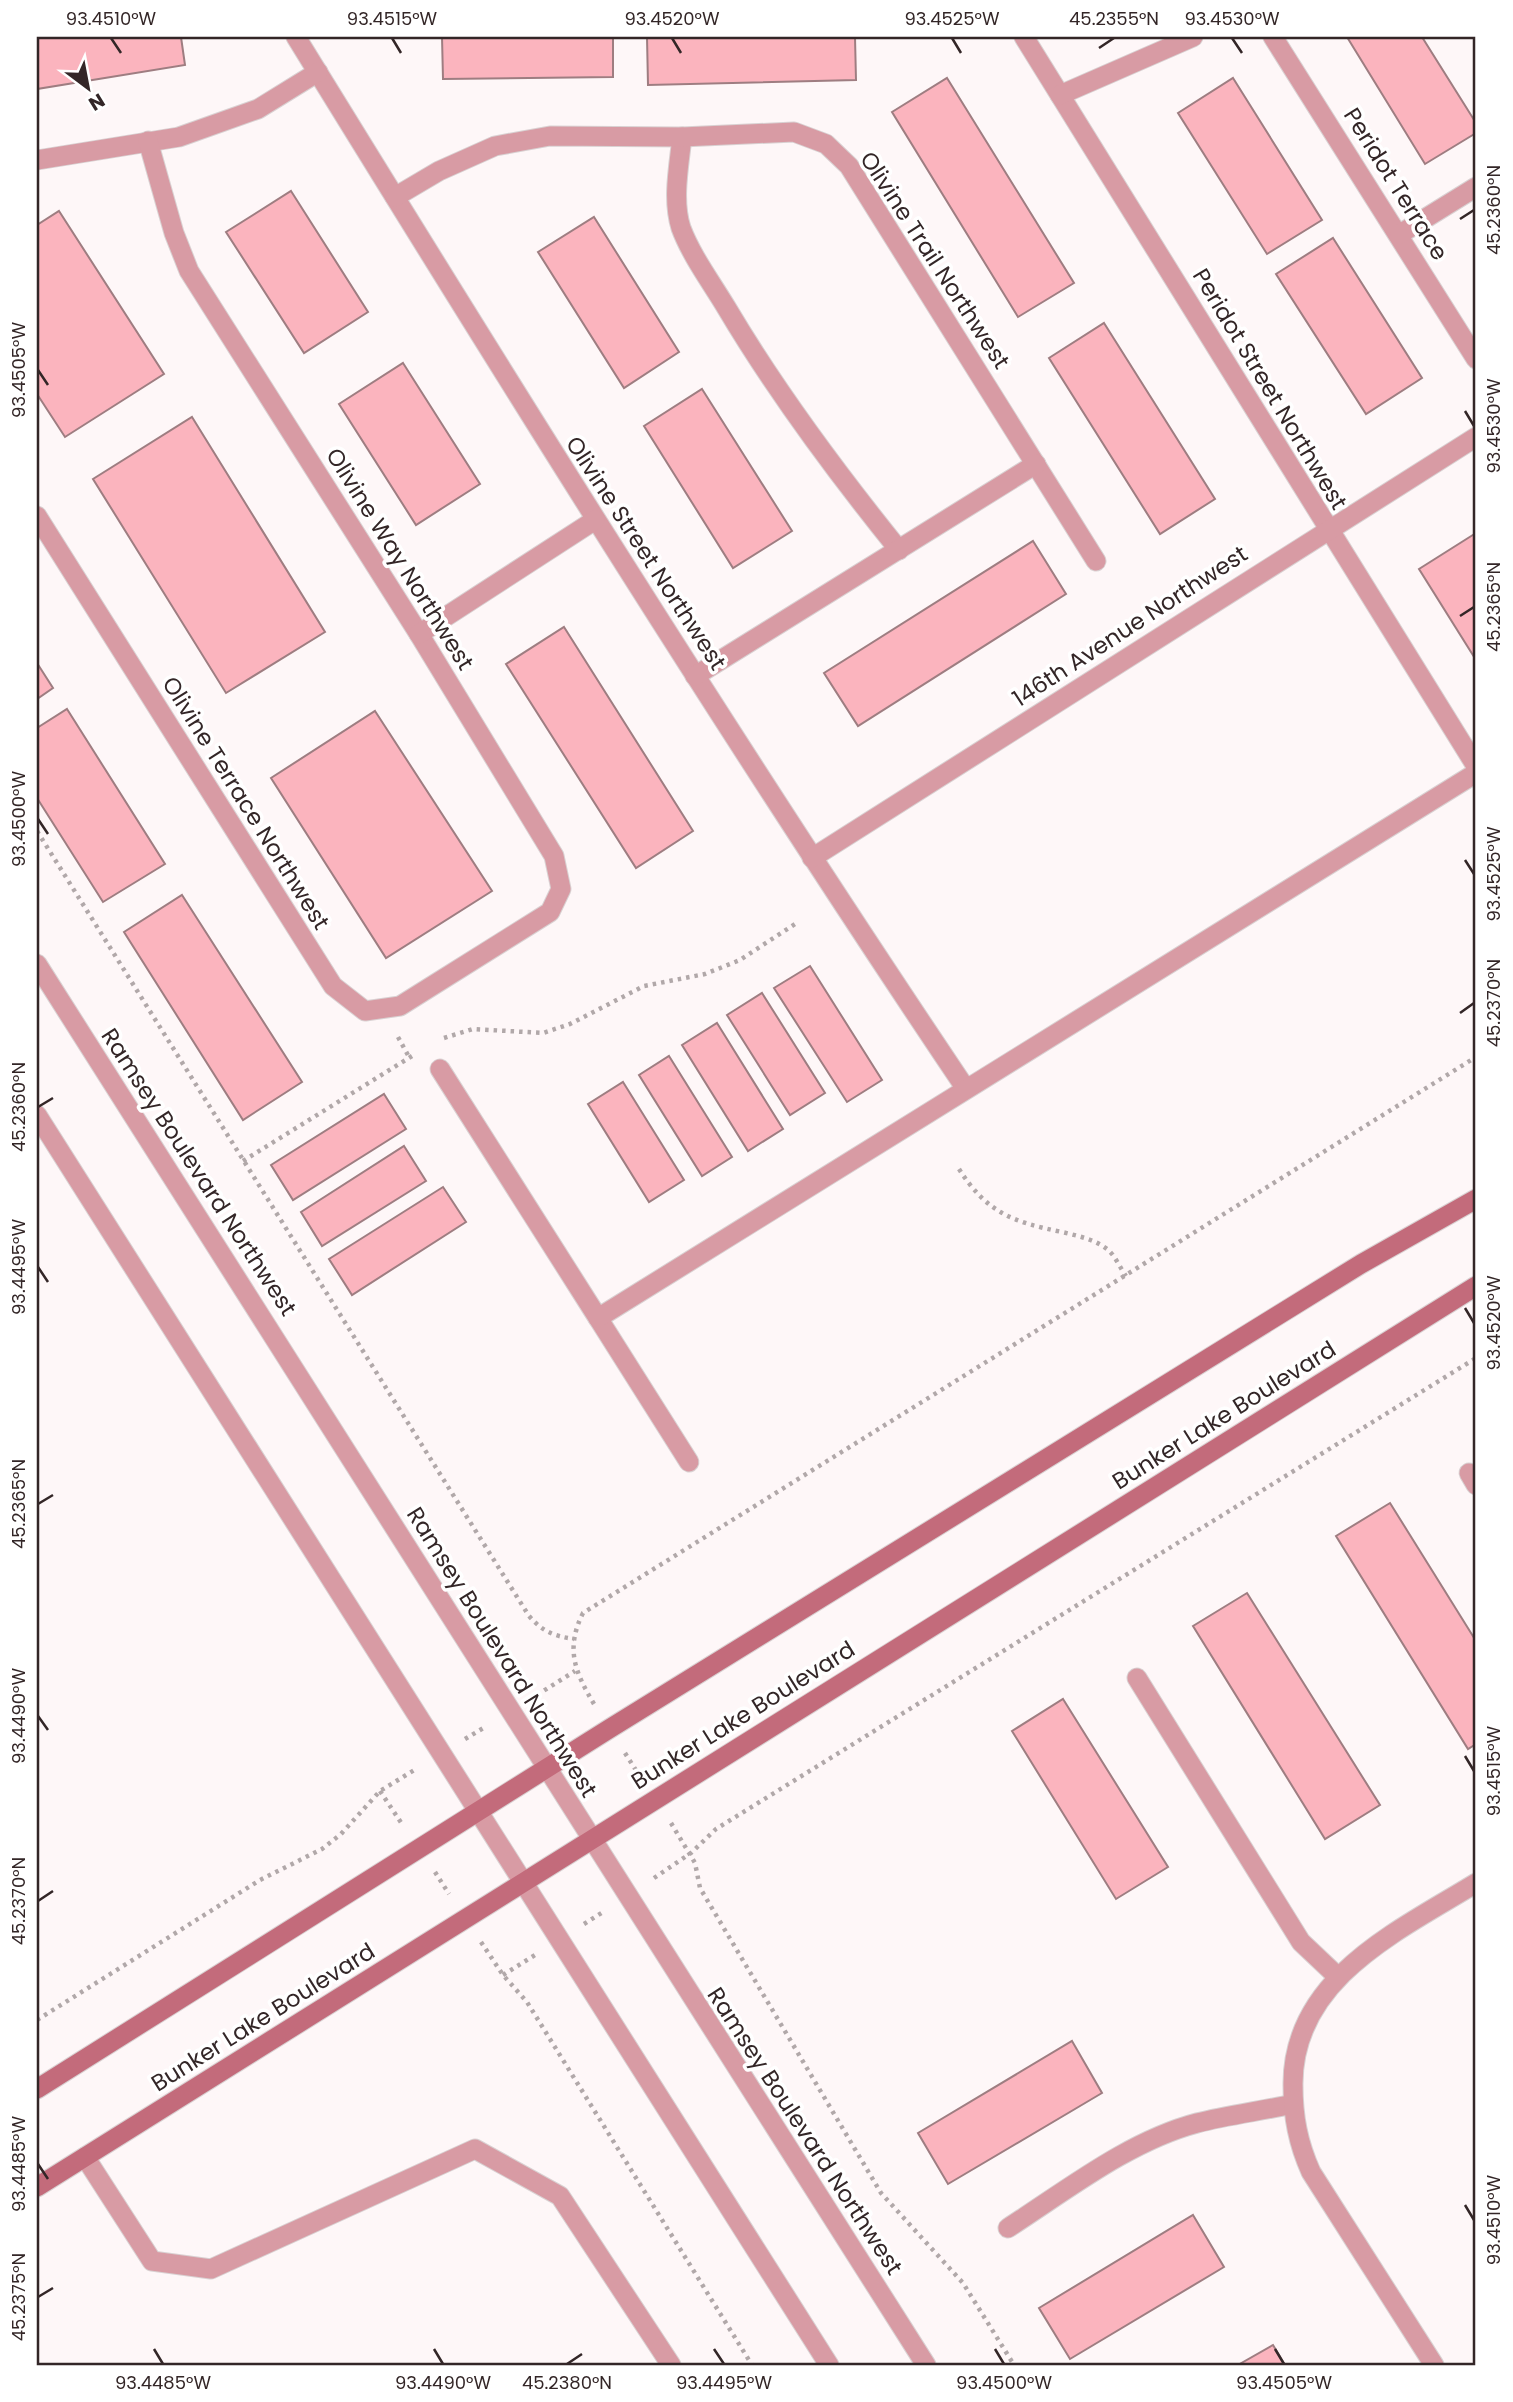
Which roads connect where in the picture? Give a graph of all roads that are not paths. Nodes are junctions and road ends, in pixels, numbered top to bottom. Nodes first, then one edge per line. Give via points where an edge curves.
1 (296, 37) edge
2 (1024, 37) edge
3 (1193, 37) edge
4 (1273, 37) edge
5 (317, 72) junction
6 (1060, 95) junction
7 (682, 138) junction
8 (148, 142) junction
9 (37, 160) edge
10 (1476, 187) edge
11 (395, 197) junction
12 (1400, 234) junction
13 (1476, 359) edge
14 (1476, 437) edge
15 (1036, 464) junction
16 (37, 516) edge
17 (595, 520) junction
18 (1327, 529) junction
19 (899, 550) junction
20 (1096, 561) dead end
21 (419, 634) junction
22 (695, 676) junction
23 (1476, 766) edge
24 (1476, 773) edge
25 (812, 858) junction
26 (37, 964) edge
27 (466, 965) joint
28 (440, 1069) road end
29 (966, 1089) junction
30 (37, 1115) edge
31 (1476, 1199) edge
32 (1476, 1286) edge
33 (598, 1318) junction
34 (689, 1462) dead end
35 (1137, 1678) dead end
36 (545, 1769) junction
37 (476, 1812) junction
38 (591, 1839) junction
39 (521, 1883) junction
40 (1476, 1883) edge
41 (1338, 1977) junction
42 (37, 2089) edge
43 (1293, 2104) junction
44 (85, 2157) junction
45 (37, 2187) edge
46 (1008, 2228) dead end
47 (671, 2365) edge
48 (828, 2365) edge
49 (926, 2365) edge
50 (1434, 2365) edge

1 - 5 street, Olivine Street Northwest
2 - 6 street, Peridot Street Northwest
3 - 6 street
4 - 12 street, Peridot Terrace
5 - 8 street via 258,109 179,137
5 - 11 street, Olivine Street Northwest
6 - 18 street, Peridot Street Northwest
7 - 11 street, Olivine Trail Northwest via 550,136 495,146
7 - 15 street, Olivine Trail Northwest via 794,132 826,144 849,166
7 - 19 street via 677,196 681,227 695,254 765,373
8 - 9 street
8 - 21 street, Olivine Way Northwest via 189,271
10 - 12 street
11 - 17 street, Olivine Street Northwest
12 - 13 street, Peridot Terrace
14 - 18 street, 146th Avenue Northwest
15 - 19 street
15 - 20 street, Olivine Trail Northwest
16 - 27 street, Olivine Terrace Northwest via 333,986 365,1011 383,1009 400,1006
17 - 21 street
17 - 22 street, Olivine Street Northwest
18 - 23 street, Peridot Street Northwest
18 - 25 street, 146th Avenue Northwest
19 - 22 street
21 - 27 street, Olivine Way Northwest via 554,856 561,889 550,912
22 - 25 street, Olivine Street Northwest
24 - 29 street
25 - 29 street, Olivine Street Northwest
26 - 36 street, Ramsey Boulevard Northwest
28 - 33 street
29 - 33 street
30 - 37 street
31 - 36 main road via 1361,1265
32 - 38 main road, Bunker Lake Boulevard
33 - 34 street
35 - 41 street via 1301,1942
36 - 37 main road
36 - 38 street, Ramsey Boulevard Northwest
37 - 39 street
37 - 42 main road
38 - 39 main road, Bunker Lake Boulevard
38 - 49 street, Ramsey Boulevard Northwest
39 - 44 main road, Bunker Lake Boulevard
39 - 48 street
40 - 41 street via 1373,1947
41 - 43 street via 1316,2003 1299,2037
43 - 46 street via 1196,2123 1150,2141
43 - 50 street via 1297,2141 1311,2172
44 - 45 main road, Bunker Lake Boulevard
44 - 47 street via 152,2261 211,2269 475,2149 560,2196

